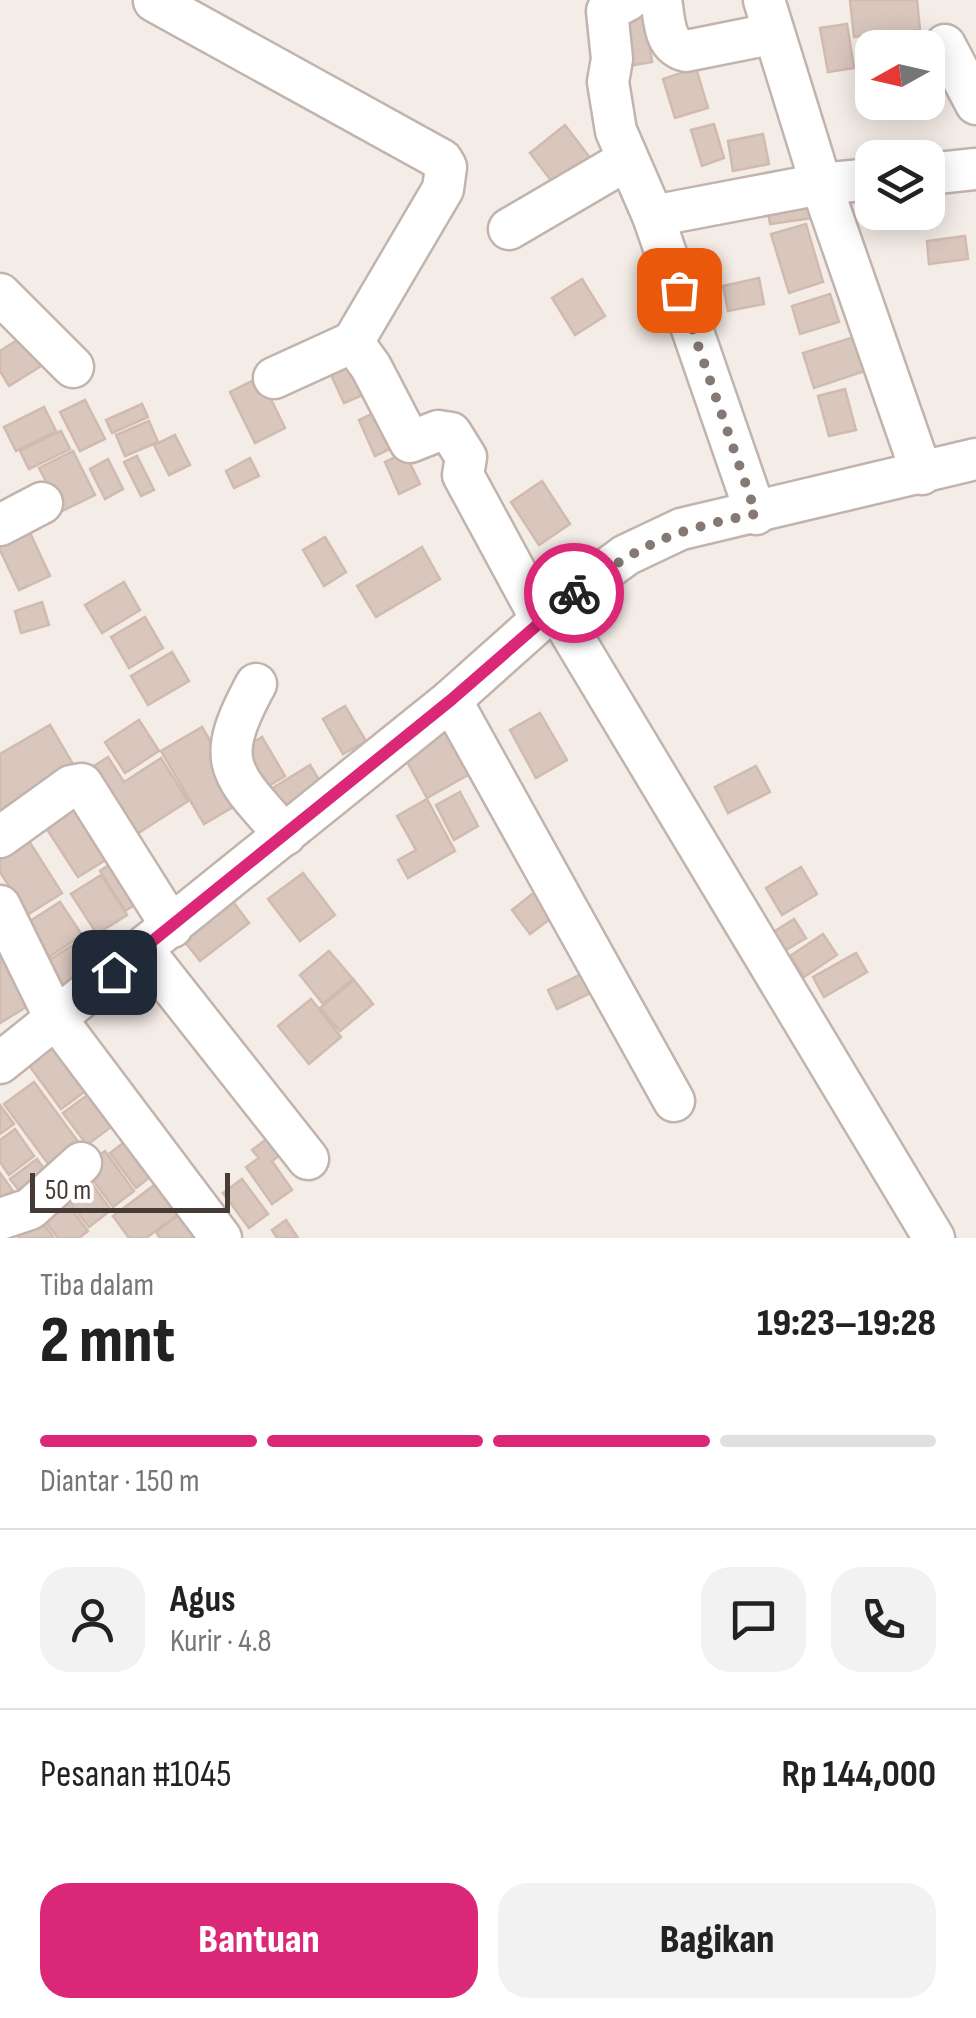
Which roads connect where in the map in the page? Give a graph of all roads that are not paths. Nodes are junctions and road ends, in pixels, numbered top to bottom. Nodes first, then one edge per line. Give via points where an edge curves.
1 (628, 0) edge
2 (660, 0) edge
3 (154, 2) edge
4 (768, 17) edge
5 (945, 45) dead end
6 (976, 104) edge
7 (627, 160) junction
8 (976, 169) edge
9 (945, 172) edge
10 (855, 181) edge
11 (821, 184) junction
12 (653, 216) junction
13 (510, 229) dead end
14 (0, 294) edge
15 (353, 342) junction
16 (73, 366) dead end
17 (274, 378) dead end
18 (976, 459) edge
19 (922, 474) junction
20 (42, 503) dead end
21 (756, 514) junction
22 (0, 525) edge
23 (548, 613) junction
24 (256, 684) dead end
25 (451, 700) junction
26 (285, 835) junction
27 (0, 837) edge
28 (0, 906) edge
29 (158, 938) junction
30 (54, 1016) junction
31 (0, 1063) edge
32 (674, 1100) dead end
33 (308, 1159) dead end
34 (81, 1163) dead end
35 (0, 1219) edge
36 (221, 1238) edge
37 (934, 1238) edge

1 - 7 street via 610,6 606,25 610,104
2 - 4 street via 669,42 686,51
3 - 15 street via 442,160 443,190
4 - 11 street
5 - 6 street
7 - 12 street
7 - 13 street
8 - 9 street
10 - 11 street
11 - 12 street
11 - 19 street
12 - 21 street
14 - 16 street
15 - 17 street
15 - 23 street via 410,442 451,433 466,457 462,475
18 - 19 street
19 - 21 street
20 - 22 street
21 - 23 street via 681,529 626,555
23 - 25 street
23 - 37 street
24 - 26 street via 229,752 245,790
25 - 26 street
25 - 32 street
26 - 29 street
27 - 29 street via 82,784
28 - 30 street
29 - 30 street
29 - 33 street
30 - 31 street
30 - 36 street
34 - 35 street via 30,1210

